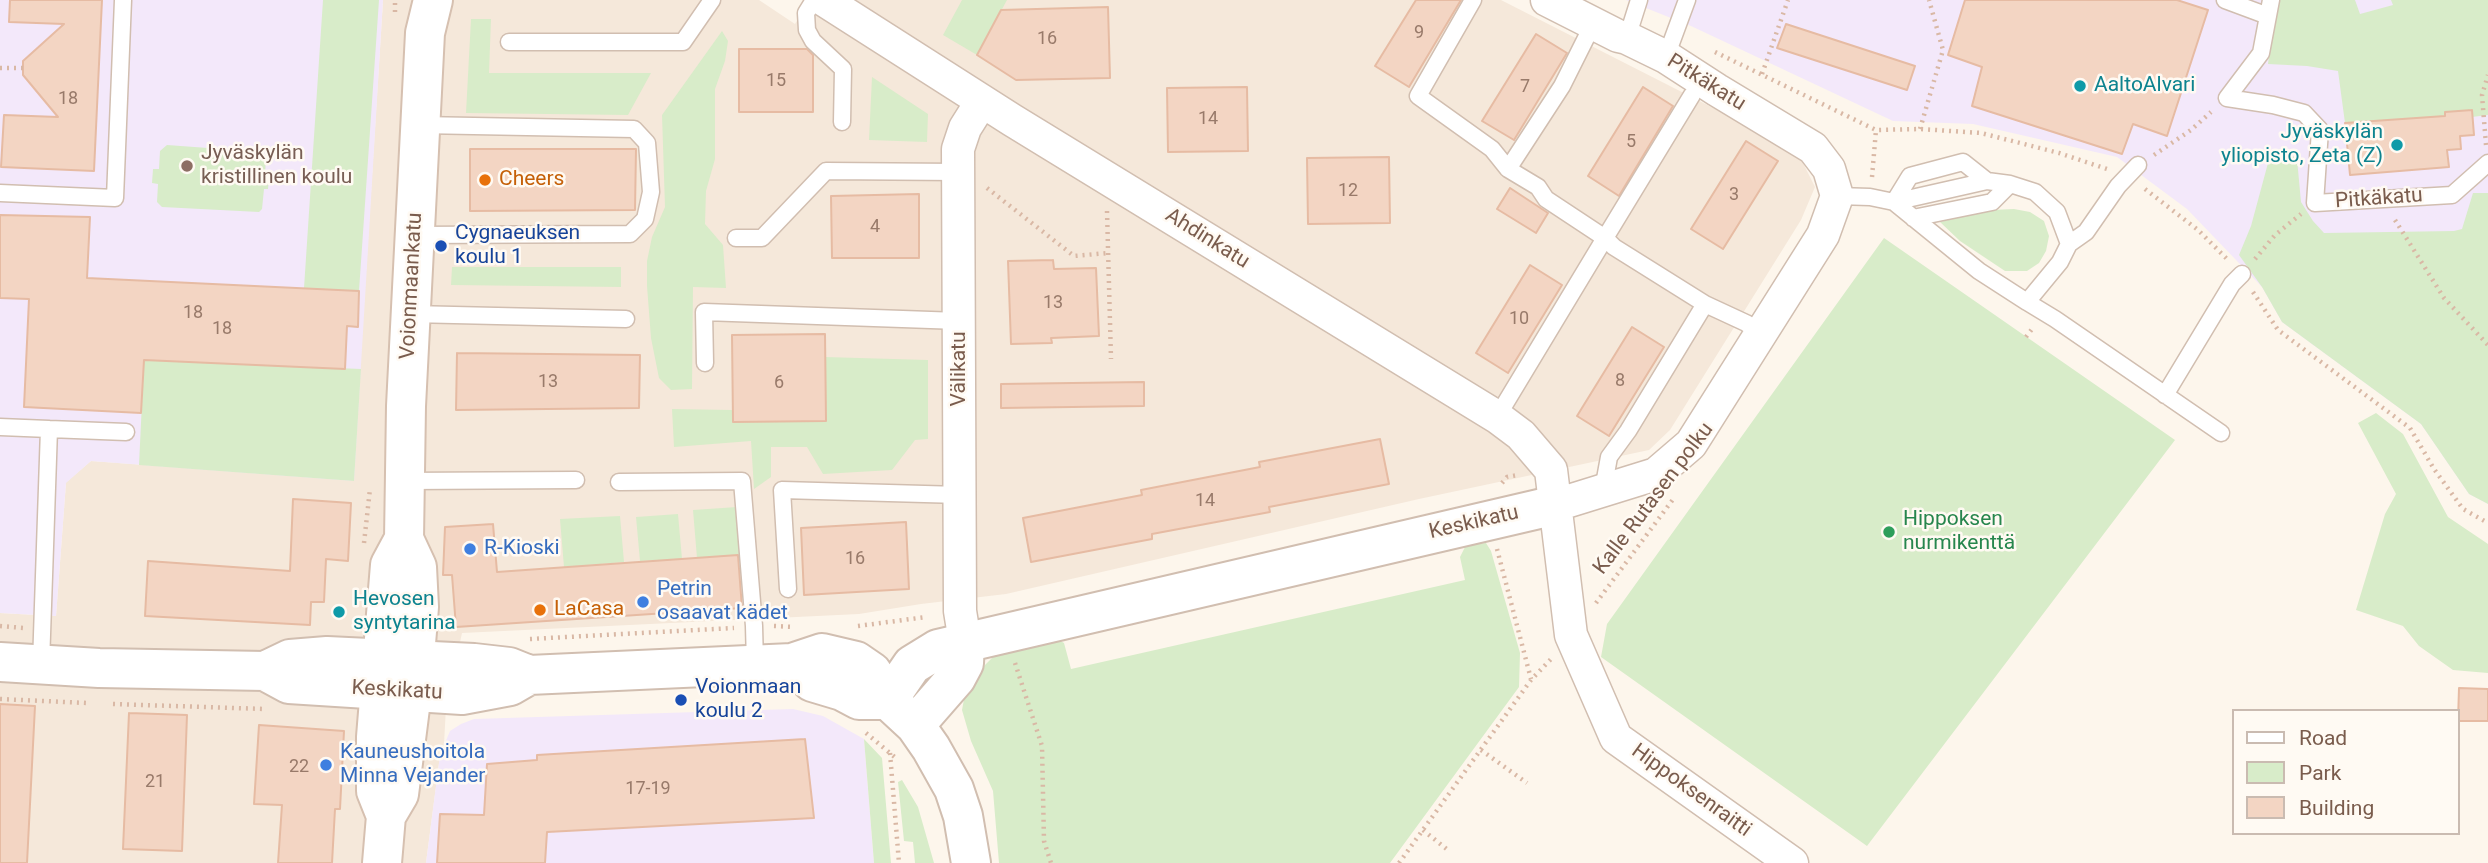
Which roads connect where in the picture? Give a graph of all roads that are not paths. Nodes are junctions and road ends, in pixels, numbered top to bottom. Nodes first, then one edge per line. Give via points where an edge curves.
1 (123, 0) edge
2 (712, 0) edge
3 (814, 0) edge
4 (824, 0) edge
5 (1473, 0) edge
6 (1547, 0) edge
7 (1639, 0) edge
8 (1687, 0) edge
9 (2225, 0) edge
10 (2269, 8) edge
11 (426, 11) edge
12 (1613, 33) junction
13 (509, 42) dead end
14 (1671, 46) junction
15 (1692, 95) dead end
16 (982, 102) junction
17 (842, 122) dead end
18 (421, 125) junction
19 (2488, 163) edge
20 (1508, 169) junction
21 (2132, 170) road end
22 (971, 179) junction
23 (1987, 181) junction
24 (2010, 184) junction
25 (0, 193) edge
26 (1837, 196) junction
27 (1894, 202) junction
28 (1913, 218) junction
29 (415, 235) junction
30 (736, 238) dead end
31 (1605, 238) junction
32 (2069, 244) junction
33 (2242, 274) road end
34 (2027, 302) junction
35 (1705, 304) junction
36 (411, 314) junction
37 (626, 319) dead end
38 (959, 321) junction
39 (1761, 333) junction
40 (705, 363) dead end
41 (2165, 395) junction
42 (1497, 417) junction
43 (0, 427) edge
44 (49, 429) junction
45 (126, 432) dead end
46 (2221, 433) dead end
47 (576, 480) dead end
48 (405, 481) junction
49 (619, 482) dead end
50 (1553, 488) junction
51 (1603, 490) junction
52 (960, 495) junction
53 (788, 589) dead end
54 (975, 629) junction
55 (0, 662) edge
56 (41, 664) junction
57 (755, 664) junction
58 (397, 675) junction
59 (898, 726) junction
60 (382, 863) edge
61 (971, 863) edge
62 (1792, 863) edge

1 - 25 lane via 115,198
2 - 13 lane via 683,42
3 - 17 lane via 806,13 807,30 844,69
4 - 16 street, Ahdinkatu
5 - 20 lane via 1418,96 1492,149
6 - 12 street, Pitkäkatu
7 - 12 lane
8 - 14 lane
9 - 10 lane
10 - 19 lane, Pitkäkatu via 2261,53 2227,99 2304,113 2320,130 2315,203 2452,195
11 - 18 street, Voionmaankatu
12 - 14 street, Pitkäkatu
12 - 20 lane via 1562,86
14 - 26 street, Pitkäkatu via 1717,90 1813,148 1829,169
15 - 31 lane
16 - 22 street, Välikatu via 958,149
16 - 42 street, Ahdinkatu
18 - 29 street, Voionmaankatu
18 - 29 lane via 634,129 647,143 650,192 645,219 630,234
20 - 31 lane
21 - 32 lane via 2086,232
22 - 30 lane via 826,171 762,238
22 - 38 street, Välikatu
23 - 24 lane
23 - 27 lane
23 - 27 lane via 1963,163 1910,176
24 - 28 lane via 1992,202
24 - 32 lane via 2035,192 2057,212
26 - 27 lane
26 - 39 street, Keskikatu via 1823,235
27 - 28 lane
28 - 34 lane via 1979,271
29 - 36 street, Voionmaankatu
31 - 35 lane
31 - 42 lane
32 - 34 lane
33 - 41 lane
34 - 41 lane
35 - 39 lane
35 - 51 lane via 1609,457
36 - 37 lane
36 - 48 street, Voionmaankatu
38 - 40 lane via 704,312
38 - 52 street, Välikatu
39 - 51 street, Keskikatu via 1691,444 1656,474
41 - 46 lane
42 - 50 street, Ahdinkatu via 1521,435
43 - 44 lane
44 - 45 lane
44 - 56 lane
47 - 48 lane
48 - 58 street, Voionmaankatu via 404,539 390,565
49 - 57 lane via 742,481
50 - 51 street, Keskikatu
50 - 54 street, Keskikatu via 1489,519
50 - 62 street, Hippoksenraitti via 1571,635 1616,737
52 - 53 lane via 782,490
52 - 54 street, Välikatu
54 - 59 street via 956,678
55 - 56 street, Keskikatu
56 - 58 street, Keskikatu via 265,671 290,659 327,656
57 - 58 street, Keskikatu via 527,658 510,686 462,695
57 - 59 street, Keskikatu via 792,663 822,653 856,661 872,672
58 - 60 street, Voionmaankatu via 376,737 376,791 386,816
59 - 61 street, Keskikatu via 931,748 954,789

